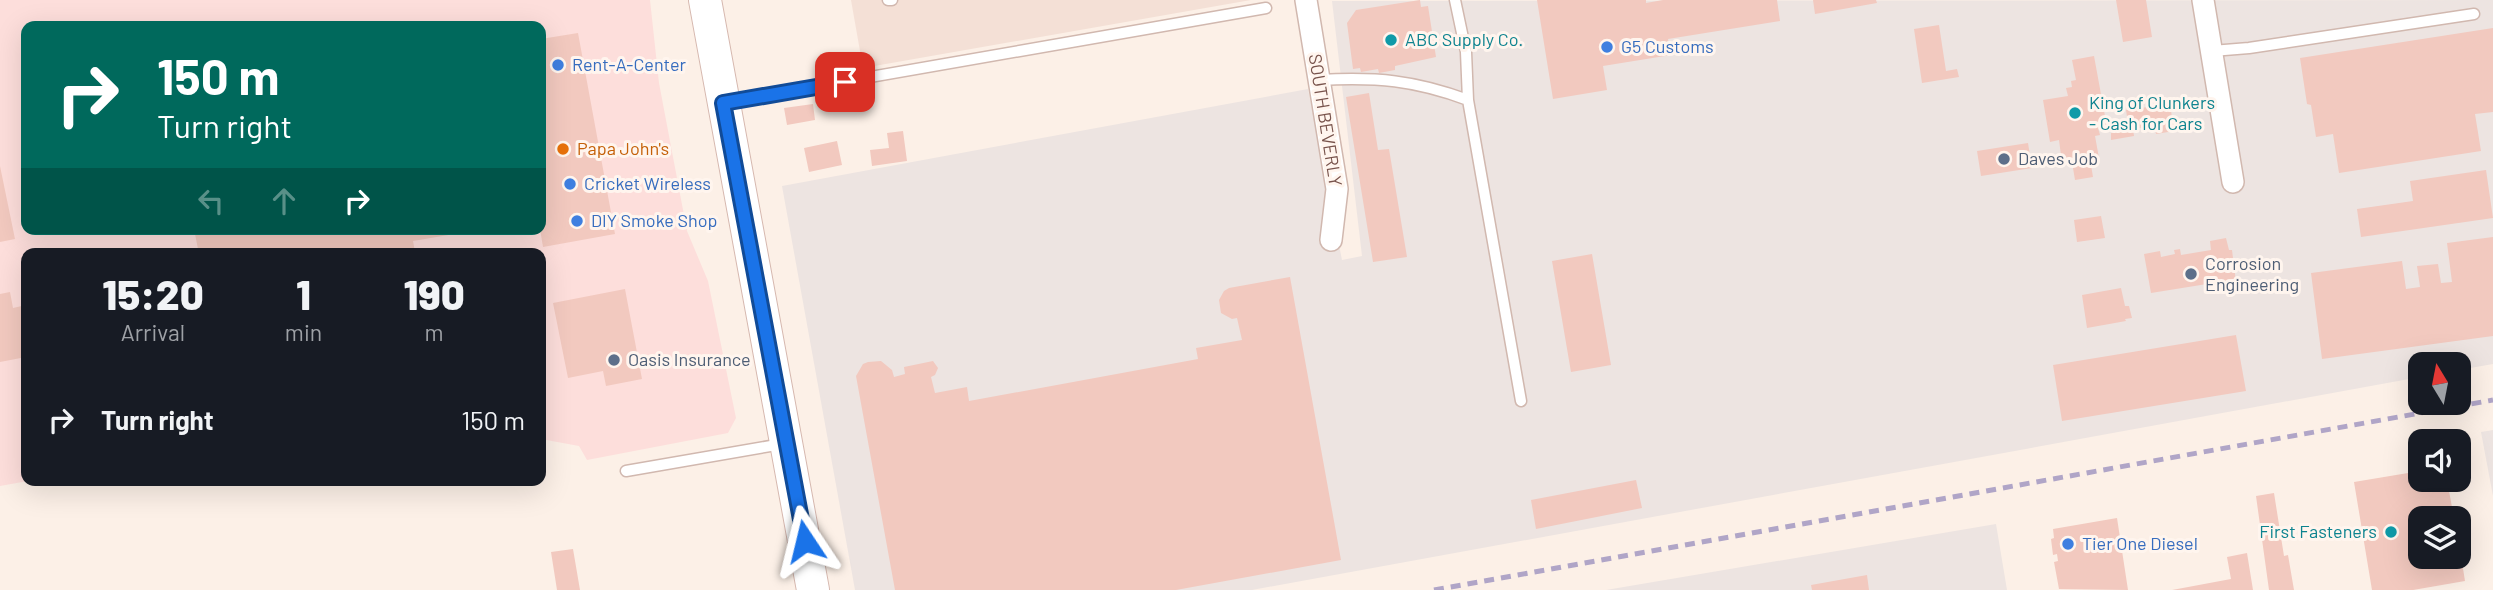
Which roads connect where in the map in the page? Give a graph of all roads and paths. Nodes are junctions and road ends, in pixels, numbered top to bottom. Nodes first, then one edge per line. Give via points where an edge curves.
1 (705, 0) edge
2 (1306, 0) edge
3 (1455, 0) edge
4 (2203, 0) edge
5 (1266, 8) dead end
6 (2474, 14) dead end
7 (2212, 51) junction
8 (1319, 80) junction
9 (1468, 100) junction
10 (723, 103) junction
11 (2233, 182) dead end
12 (1331, 240) dead end
13 (1521, 401) dead end
14 (788, 443) junction
15 (626, 471) dead end
16 (813, 590) edge

1 - 10 main road
2 - 8 street, SOUTH BEVERLY
3 - 9 lane via 1466,52
4 - 7 street
5 - 10 lane
6 - 7 lane
7 - 11 street
8 - 9 lane via 1402,80
8 - 12 street, SOUTH BEVERLY via 1337,190
9 - 13 lane
10 - 14 main road
14 - 15 lane
14 - 16 main road

